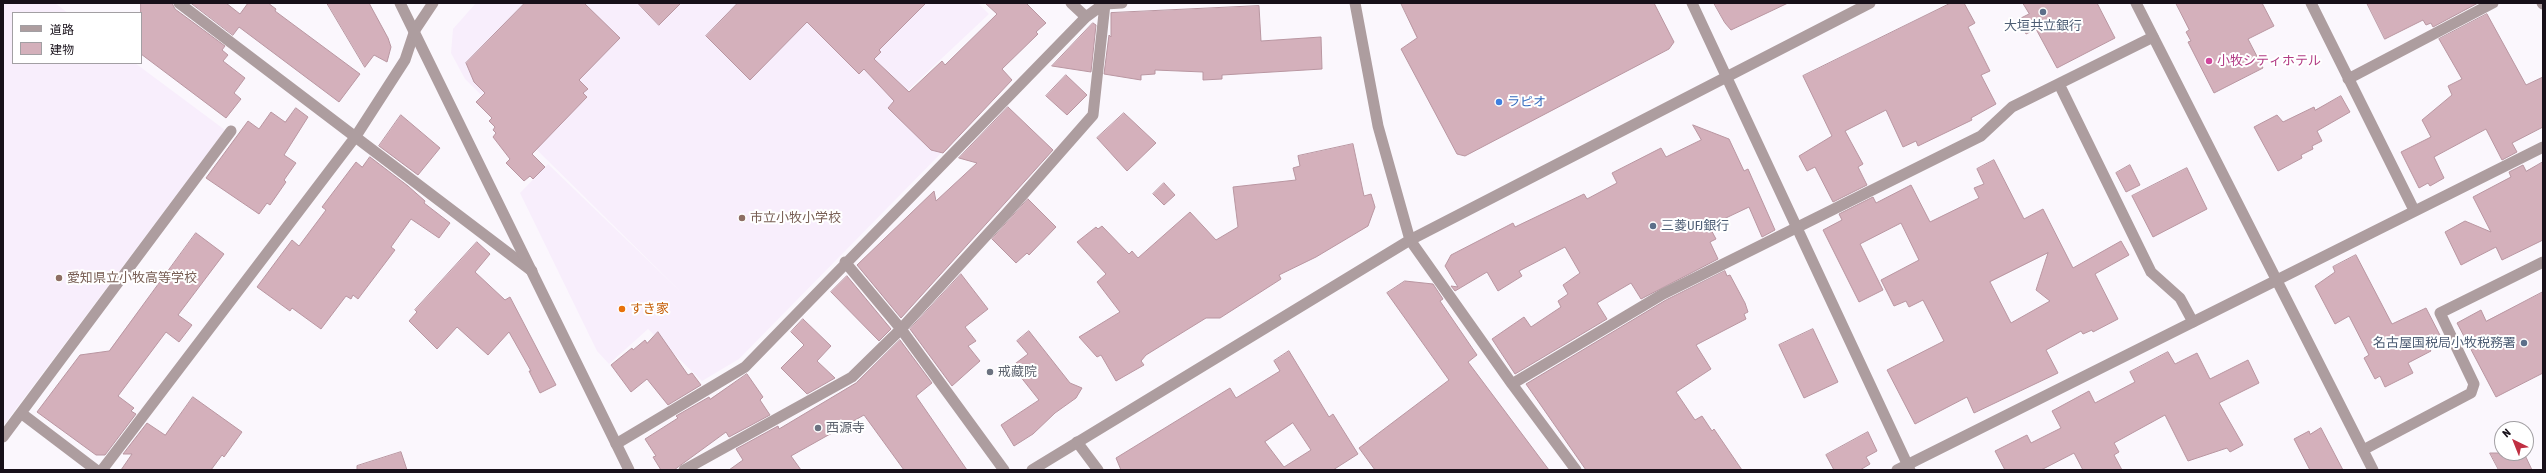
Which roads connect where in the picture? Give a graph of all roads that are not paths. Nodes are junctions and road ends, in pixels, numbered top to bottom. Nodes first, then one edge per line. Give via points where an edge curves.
1 (179, 3) edge
2 (400, 3) edge
3 (433, 3) edge
4 (1071, 3) edge
5 (1105, 3) edge
6 (1122, 3) edge
7 (1355, 3) edge
8 (1692, 3) edge
9 (1870, 3) edge
10 (2136, 3) edge
11 (2311, 3) edge
12 (2493, 3) edge
13 (1086, 17) junction
14 (416, 30) junction
15 (2153, 37) junction
16 (1726, 76) junction
17 (2348, 78) junction
18 (2059, 84) junction
19 (232, 131) dead end
20 (356, 136) junction
21 (2543, 147) edge
22 (2414, 210) junction
23 (1797, 228) junction
24 (1410, 240) junction
25 (845, 262) junction
26 (2543, 262) edge
27 (532, 271) junction
28 (2277, 280) junction
29 (2193, 322) junction
30 (901, 329) junction
31 (1512, 384) junction
32 (21, 413) junction
33 (3, 437) edge
34 (1077, 442) junction
35 (616, 444) junction
36 (2363, 450) junction
37 (1908, 467) edge
38 (96, 470) edge
39 (102, 470) edge
40 (629, 470) edge
41 (684, 470) edge
42 (1004, 470) edge
43 (1032, 470) edge
44 (1098, 470) edge
45 (1576, 470) edge
46 (1897, 470) edge
47 (2373, 470) edge

1 - 20 street
2 - 14 street
3 - 14 street
4 - 13 street
5 - 6 street
5 - 13 street
5 - 30 street via 1093,116
7 - 24 street via 1378,126
8 - 16 street
9 - 16 street
10 - 15 street
11 - 17 street
12 - 17 street
13 - 25 street
14 - 20 street via 405,60
14 - 27 street
15 - 18 street
15 - 28 street
16 - 23 street
16 - 24 street
17 - 22 street
18 - 23 street via 2012,107 1981,136
18 - 29 street via 2151,272 2180,298
19 - 32 street
20 - 27 street
20 - 39 street
21 - 22 street
22 - 28 street
23 - 31 street via 1663,294
23 - 37 street
24 - 31 street
24 - 34 street
25 - 30 street
25 - 35 street via 744,366
26 - 36 street via 2440,313 2474,384 2471,393
27 - 35 street
28 - 29 street
28 - 36 street
29 - 37 street
30 - 41 street via 852,377
30 - 42 street
31 - 45 street
32 - 33 street
32 - 38 street
34 - 43 street
34 - 44 street
35 - 40 street
36 - 47 street
37 - 46 street

